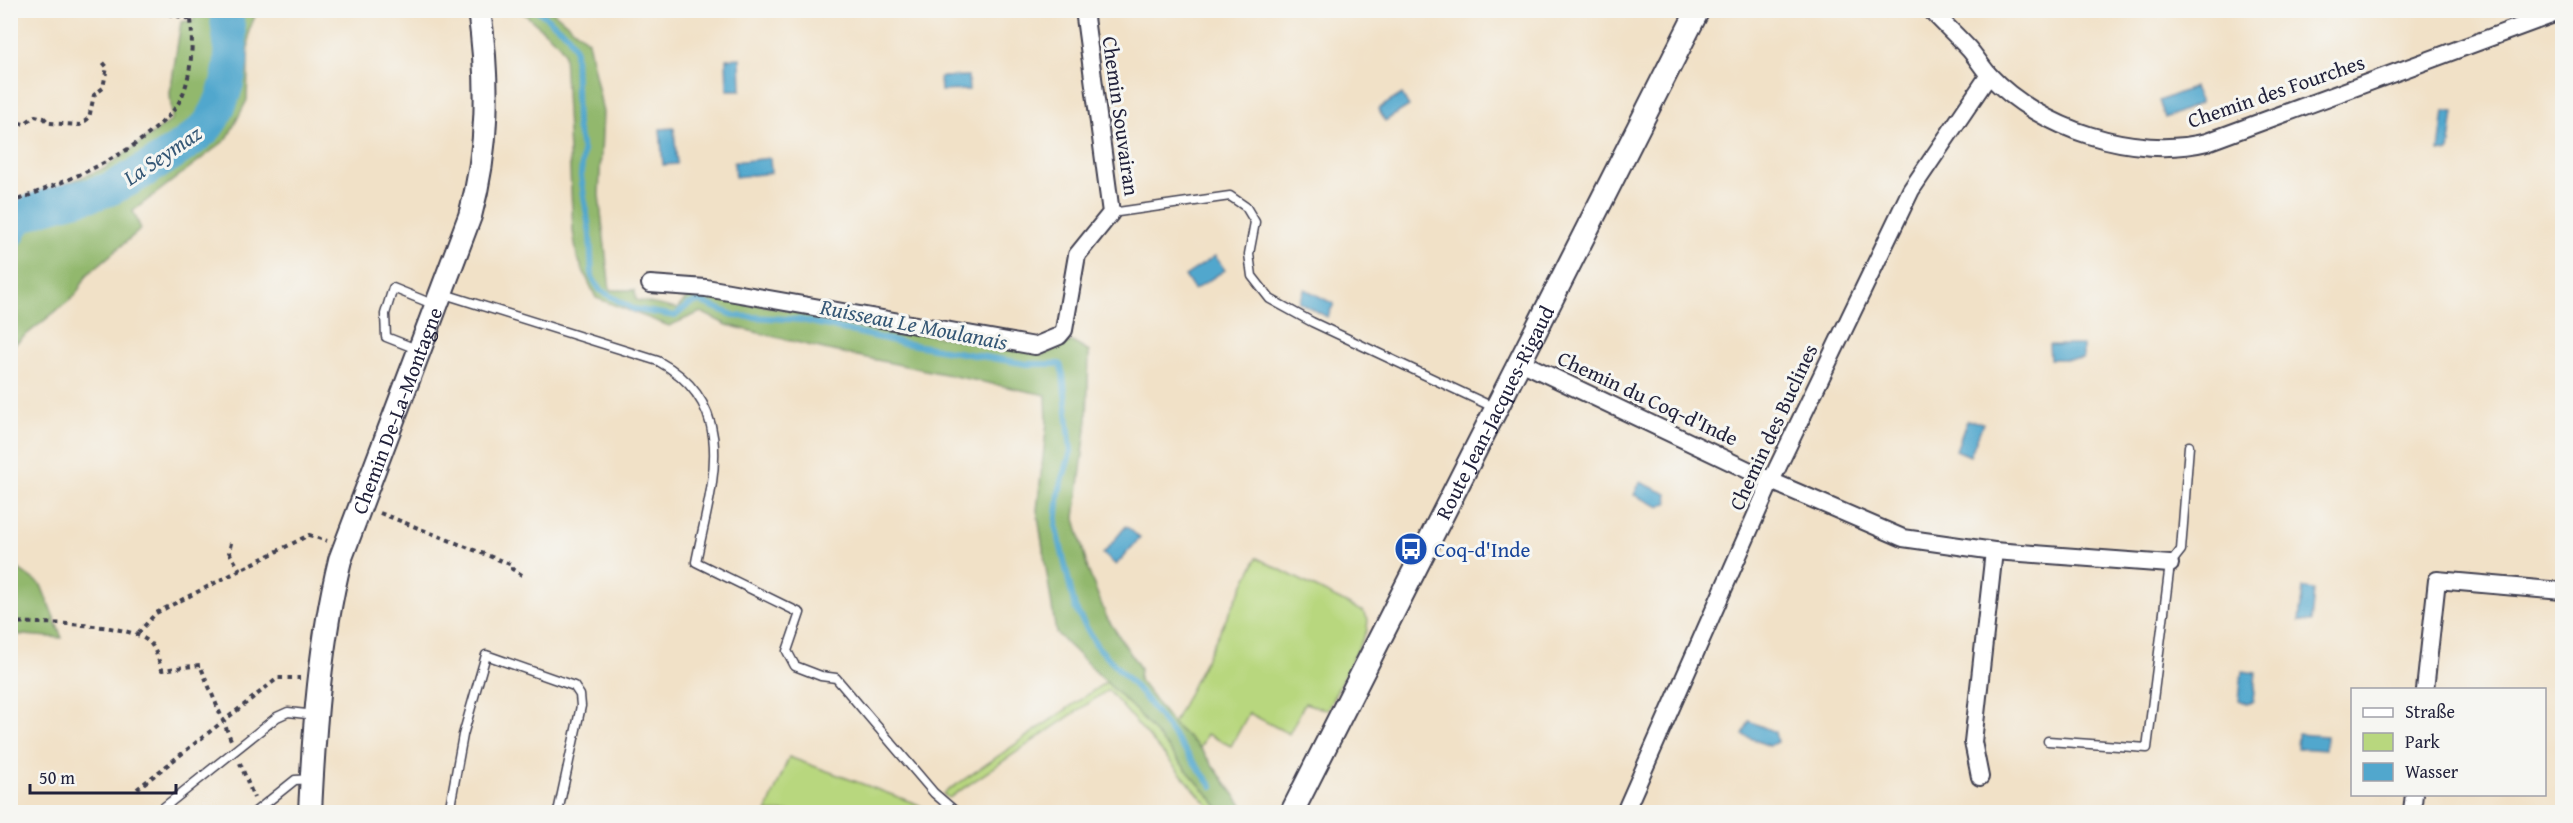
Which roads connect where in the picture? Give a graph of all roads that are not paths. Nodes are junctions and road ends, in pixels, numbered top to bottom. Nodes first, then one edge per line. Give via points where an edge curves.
1 (479, 10) edge
2 (1083, 10) edge
3 (1698, 10) edge
4 (1931, 10) edge
5 (2562, 11) edge
6 (1989, 75) junction
7 (1111, 213) junction
8 (650, 284) dead end
9 (438, 299) junction
10 (419, 350) junction
11 (1521, 362) junction
12 (1498, 409) junction
13 (2189, 446) dead end
14 (1771, 481) junction
15 (1994, 551) junction
16 (2170, 564) junction
17 (2562, 591) edge
18 (2425, 688) edge
19 (317, 715) junction
20 (2049, 741) dead end
21 (1980, 777) dead end
22 (312, 779) junction
23 (2414, 796) edge
24 (257, 811) edge
25 (158, 813) edge
26 (310, 813) edge
27 (449, 813) edge
28 (558, 813) edge
29 (956, 813) edge
30 (1292, 813) edge
31 (1625, 813) edge
32 (2412, 813) edge

1 - 9 street, Chemin De-La-Montagne via 486,70 485,144 470,216
2 - 7 street, Chemin Souvairan
3 - 11 street, Route Jean-Jacques-Rigaud
4 - 6 street, Chemin des Fourches via 1970,49
5 - 6 street, Chemin des Fourches via 2249,127 2181,148 2124,143 2083,132 2036,110
6 - 14 street, Chemin des Buclines via 1911,190
7 - 8 street, Chemin Souvairan via 1077,255 1064,330 1035,346 706,288
7 - 12 lane via 1230,196 1246,207 1255,222 1249,254 1252,276 1270,298 1312,322
9 - 10 street, Chemin De-La-Montagne
9 - 10 lane via 393,288 385,314 386,337
9 - 29 lane via 657,362 687,384 710,422 715,449 714,481 696,562 800,613 787,651 790,661 804,670 836,678 934,793
10 - 19 street, Chemin De-La-Montagne via 340,560 330,600
11 - 12 street, Route Jean-Jacques-Rigaud
11 - 14 street, Chemin du Coq-d'Inde
12 - 30 street, Route Jean-Jacques-Rigaud
13 - 16 lane via 2181,550
14 - 15 street, Chemin du Coq-d'Inde via 1903,538
14 - 31 street, Chemin des Buclines
15 - 16 street, Chemin du Coq-d'Inde
15 - 21 street via 1973,742
16 - 20 lane via 2147,748
17 - 18 street via 2437,580
19 - 22 street, Chemin De-La-Montagne
19 - 25 lane via 288,712 277,717
22 - 24 lane via 295,780
22 - 26 street, Chemin De-La-Montagne
23 - 32 street
27 - 28 lane via 463,735 486,655 574,686 580,694 581,706

